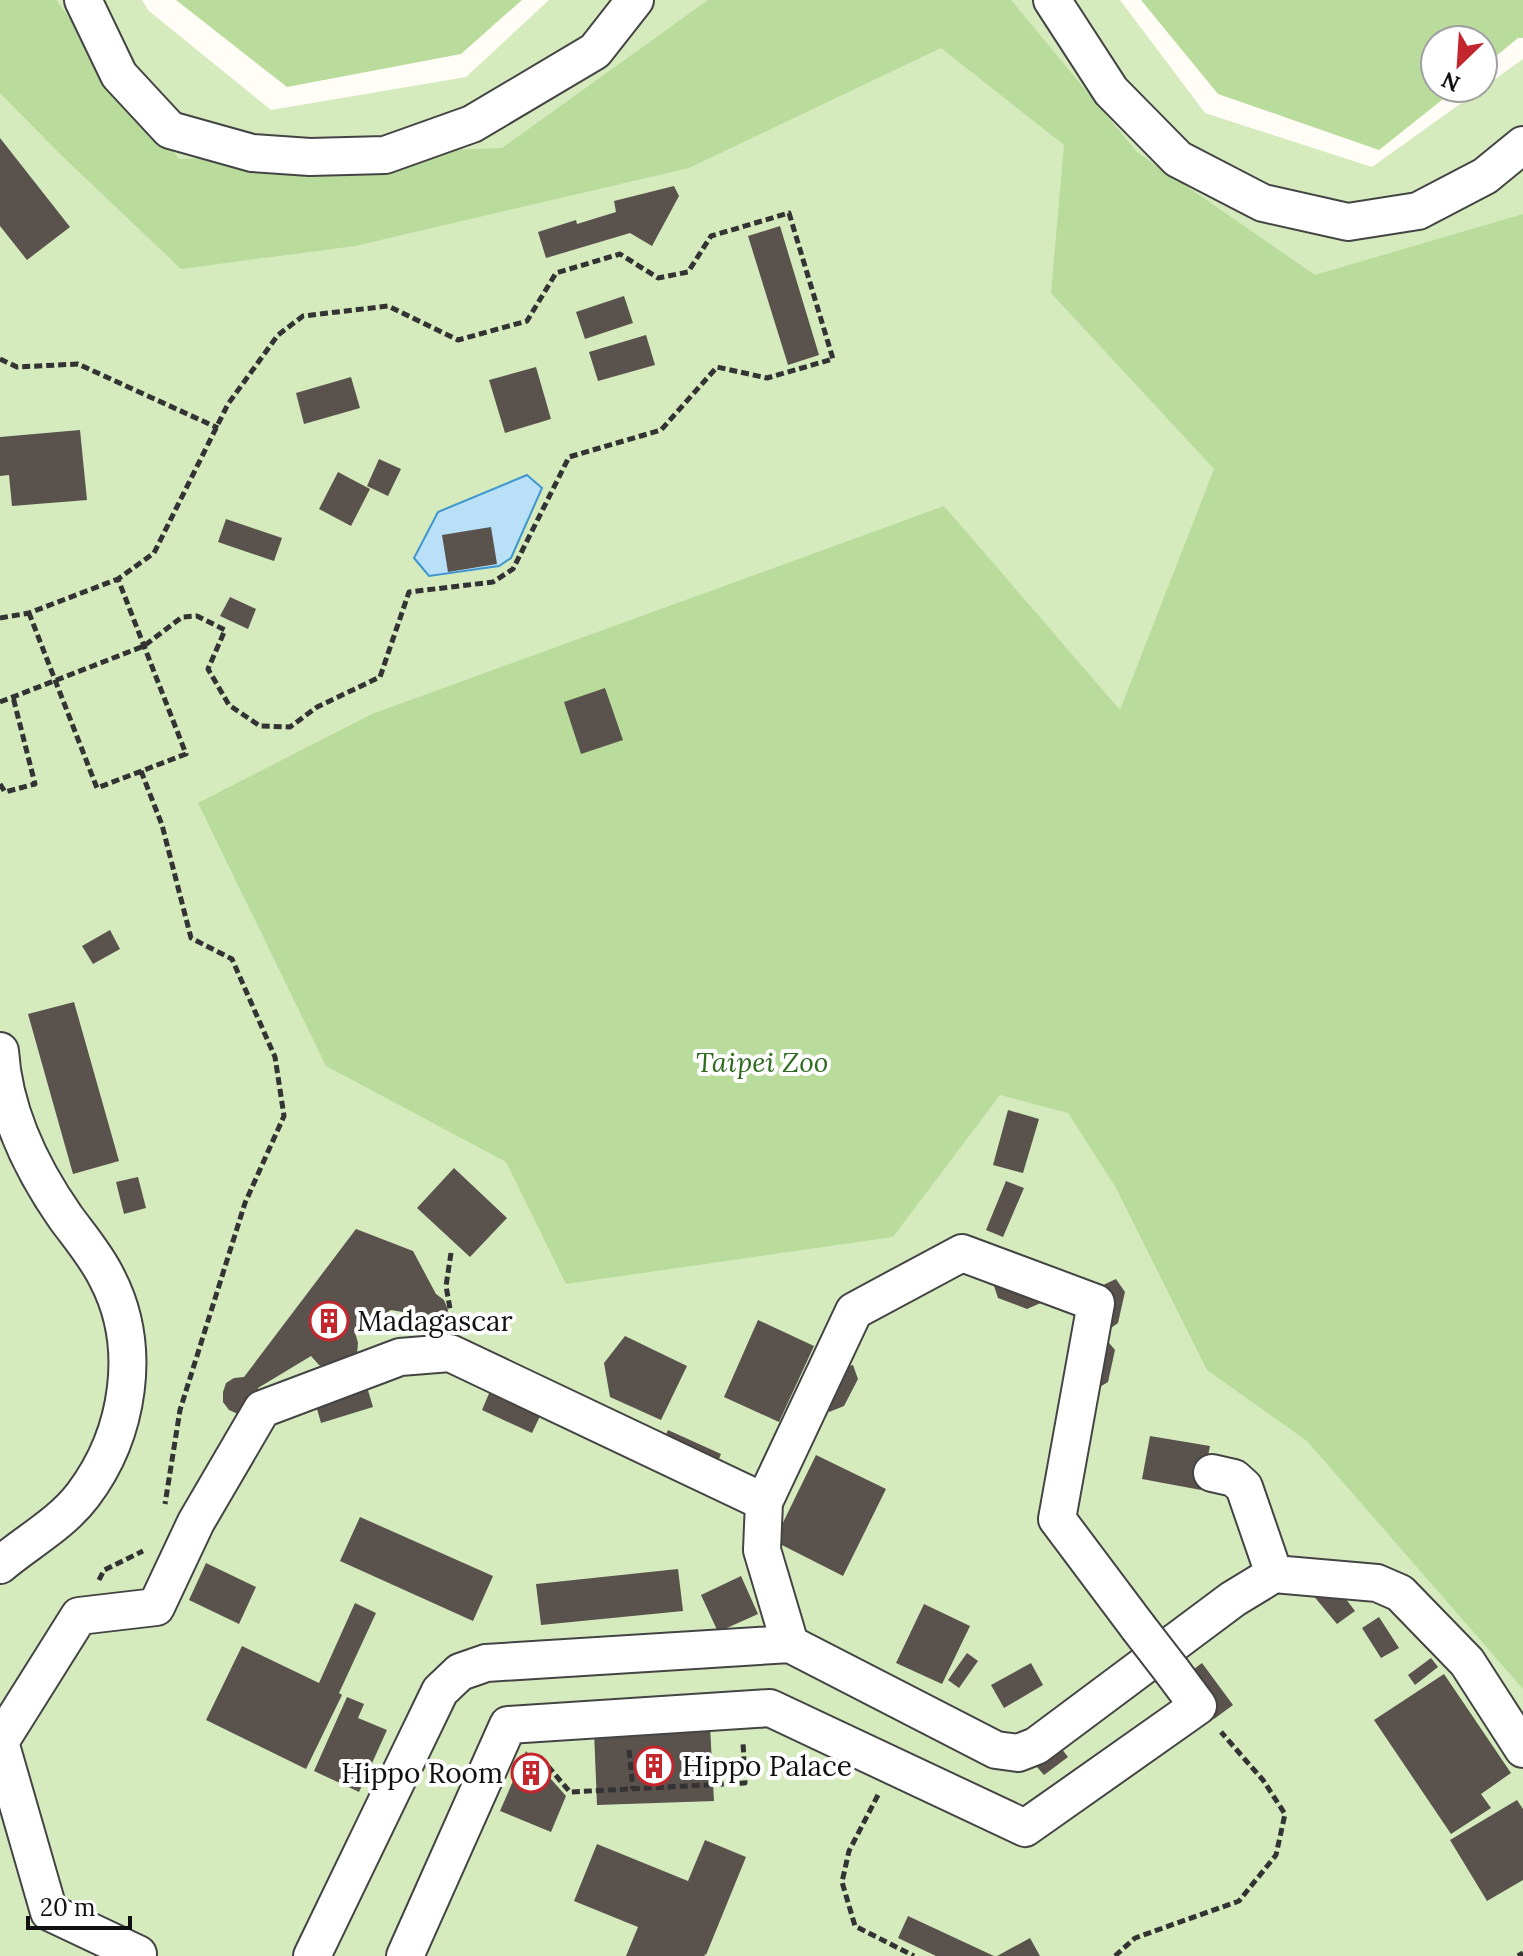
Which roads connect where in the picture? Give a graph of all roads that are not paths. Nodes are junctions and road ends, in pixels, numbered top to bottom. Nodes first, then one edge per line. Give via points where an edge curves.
1 (83, 0) edge
2 (635, 0) edge
3 (1052, 0) edge
4 (1523, 145) edge
5 (0, 1051) edge
6 (1212, 1473) dead end
7 (764, 1502) junction
8 (0, 1565) edge
9 (1274, 1574) junction
10 (790, 1644) junction
11 (1523, 1749) edge
12 (139, 1955) edge
13 (312, 1956) edge
14 (405, 1956) edge

1 - 2 street via 119,75 170,130 252,153 310,157 385,155 472,124 595,51
3 - 4 street via 1111,91 1178,159 1263,203 1348,222 1418,211 1485,176
5 - 8 street via 2,1082 23,1147 107,1276 121,1309 127,1389 119,1429 82,1497
6 - 9 street via 1234,1478 1244,1487
7 - 10 street via 762,1550
7 - 12 street via 450,1353 400,1357 262,1409 196,1522 156,1607 79,1616 0,1742 49,1912
7 - 14 street, bridge via 854,1311 962,1253 1096,1303 1057,1519 1198,1706 1025,1828 770,1708 508,1725
9 - 10 street via 1036,1746 1018,1753 996,1750
9 - 11 street via 1377,1583 1400,1593 1467,1662
10 - 13 street via 486,1663 460,1672 440,1691

